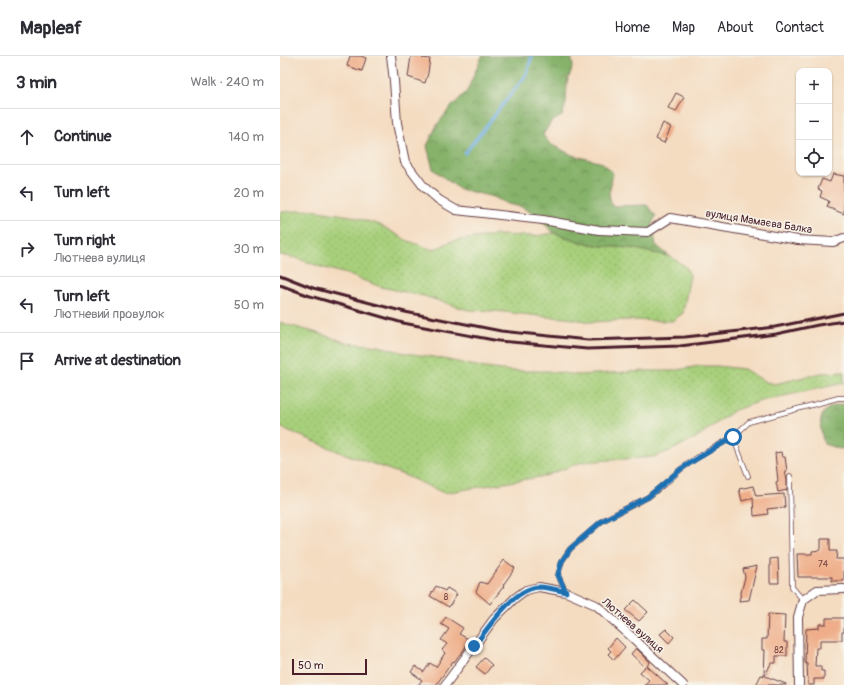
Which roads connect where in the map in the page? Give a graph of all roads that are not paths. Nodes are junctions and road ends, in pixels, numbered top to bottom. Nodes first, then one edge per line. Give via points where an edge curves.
1 (391, 56) edge
2 (844, 238) edge
3 (844, 398) edge
4 (733, 437) junction
5 (748, 476) dead end
6 (790, 476) dead end
7 (844, 589) edge
8 (566, 592) junction
9 (803, 600) junction
10 (445, 685) edge
11 (683, 685) edge
12 (799, 685) edge

1 - 2 street, вулиця Мамаєва Балка via 397,123 405,162 424,188 456,210 543,220 599,230 648,232 670,218 798,240 833,242
3 - 4 lane via 749,422
4 - 5 lane
4 - 8 lane via 692,461 648,497 602,521 570,549 562,561 558,575
6 - 9 lane via 792,588
7 - 9 street via 817,590
8 - 10 street, Лютнева вулиця via 539,587 526,590 515,598 494,619
8 - 11 street, Лютнева вулиця via 596,606
9 - 12 street via 798,617

